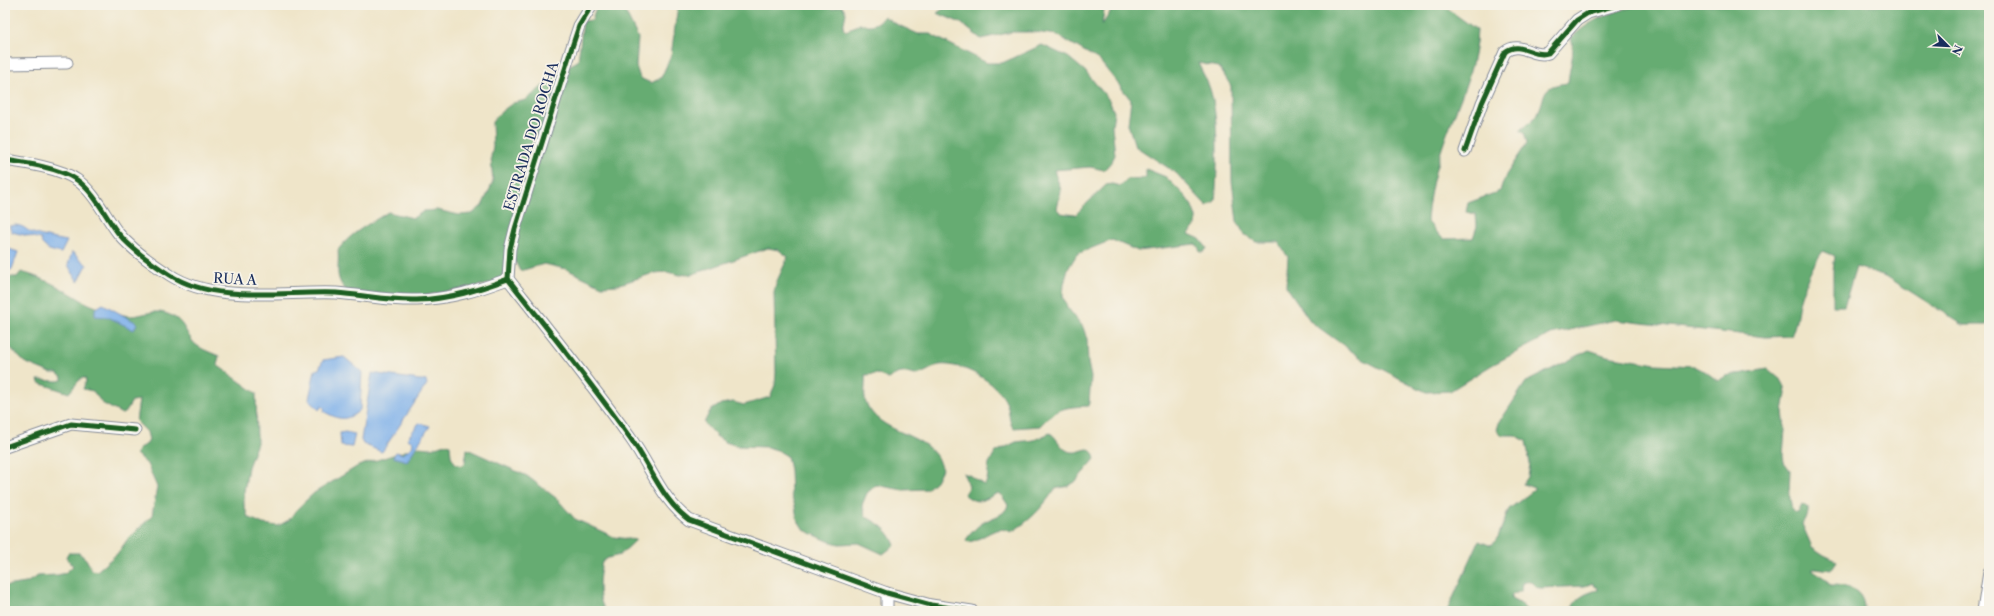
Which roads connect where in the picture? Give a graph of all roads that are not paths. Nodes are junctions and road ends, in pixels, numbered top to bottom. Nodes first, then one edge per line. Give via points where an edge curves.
1 (592, 5) edge
2 (1616, 5) edge
3 (67, 63) dead end
4 (5, 64) edge
5 (1465, 151) dead end
6 (5, 160) edge
7 (508, 279) junction
8 (134, 430) dead end
9 (5, 447) edge
10 (1989, 572) edge
11 (887, 593) junction
12 (887, 611) edge
13 (972, 611) edge
14 (1983, 611) edge

1 - 7 street, ESTRADA DO ROCHA via 579,26 515,229 510,249
2 - 5 street via 1588,13 1577,20 1548,53 1518,48 1505,52
3 - 4 street
6 - 7 street, RUA A via 29,164 76,179 88,191 119,234 135,250 170,276 209,291 312,292 417,300 477,291
7 - 11 street via 608,406 638,448 670,503 679,512 703,526
8 - 9 street via 71,424
10 - 14 street
11 - 12 street
11 - 13 street via 931,605

